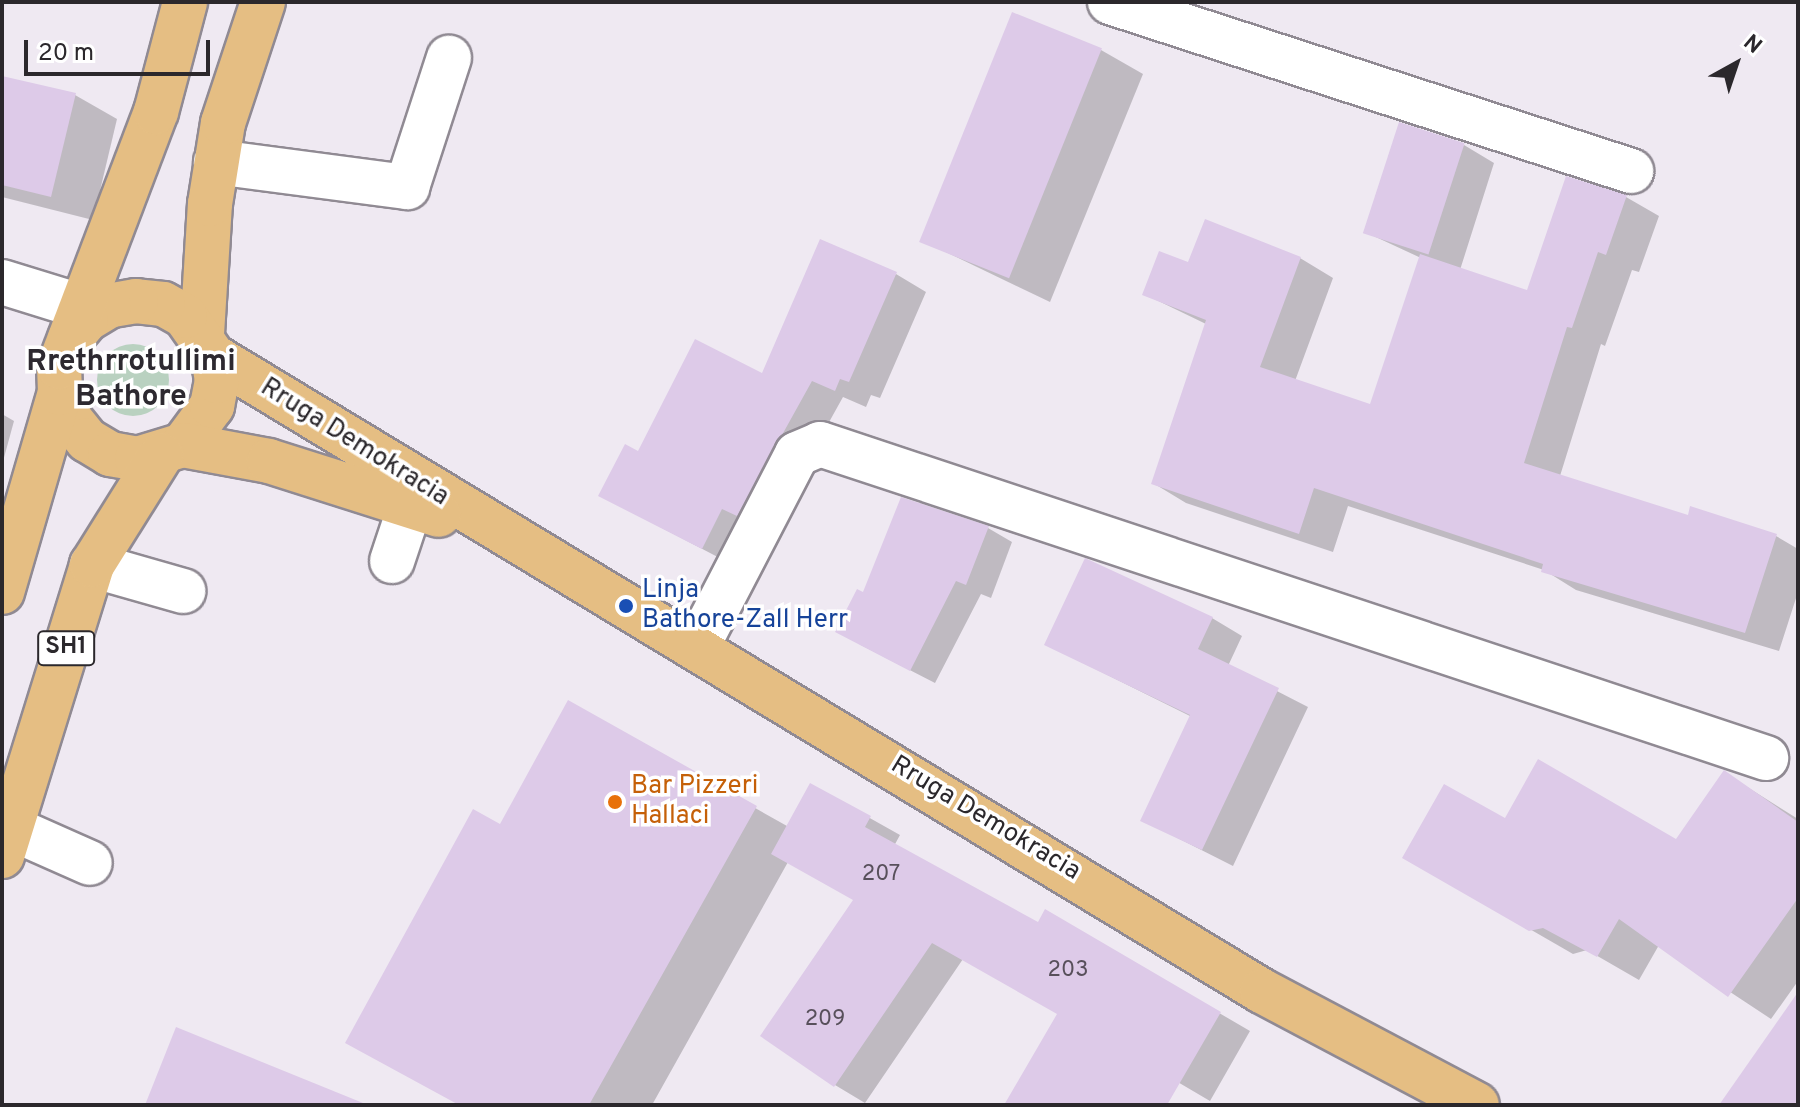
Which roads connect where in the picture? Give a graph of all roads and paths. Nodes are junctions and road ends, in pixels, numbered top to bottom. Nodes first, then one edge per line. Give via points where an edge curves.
1 (185, 2) edge
2 (263, 2) edge
3 (1110, 2) edge
4 (449, 58) dead end
5 (216, 162) junction
6 (1631, 171) dead end
7 (2, 282) edge
8 (76, 324) junction
9 (207, 345) junction
10 (60, 393) junction
11 (172, 450) junction
12 (410, 507) junction
13 (495, 531) junction
14 (392, 561) dead end
15 (92, 565) junction
16 (183, 591) dead end
17 (2, 592) edge
18 (697, 647) junction
19 (1766, 758) dead end
20 (6, 842) edge
21 (90, 863) dead end
22 (1477, 1105) edge

1 - 8 main road via 156,112
2 - 5 main road, SH1
3 - 6 street
4 - 5 street via 407,187
5 - 9 main road, SH1
7 - 8 street
8 - 9 main road via 109,306 163,304
8 - 10 main road via 59,367
9 - 11 main road, SH1 via 212,406
9 - 13 main road, Rruga Demokracia
10 - 11 main road via 70,419 87,440 110,454 137,459
10 - 17 main road
11 - 12 main road, Rruga Demokracia via 269,461
11 - 15 main road, SH1
12 - 13 main road, Rruga Demokracia
12 - 14 street
13 - 18 main road, Rruga Demokracia
15 - 16 street
15 - 20 main road, SH1
18 - 19 street via 797,454 820,444
18 - 22 main road, Rruga Demokracia via 1262,991
20 - 21 street

